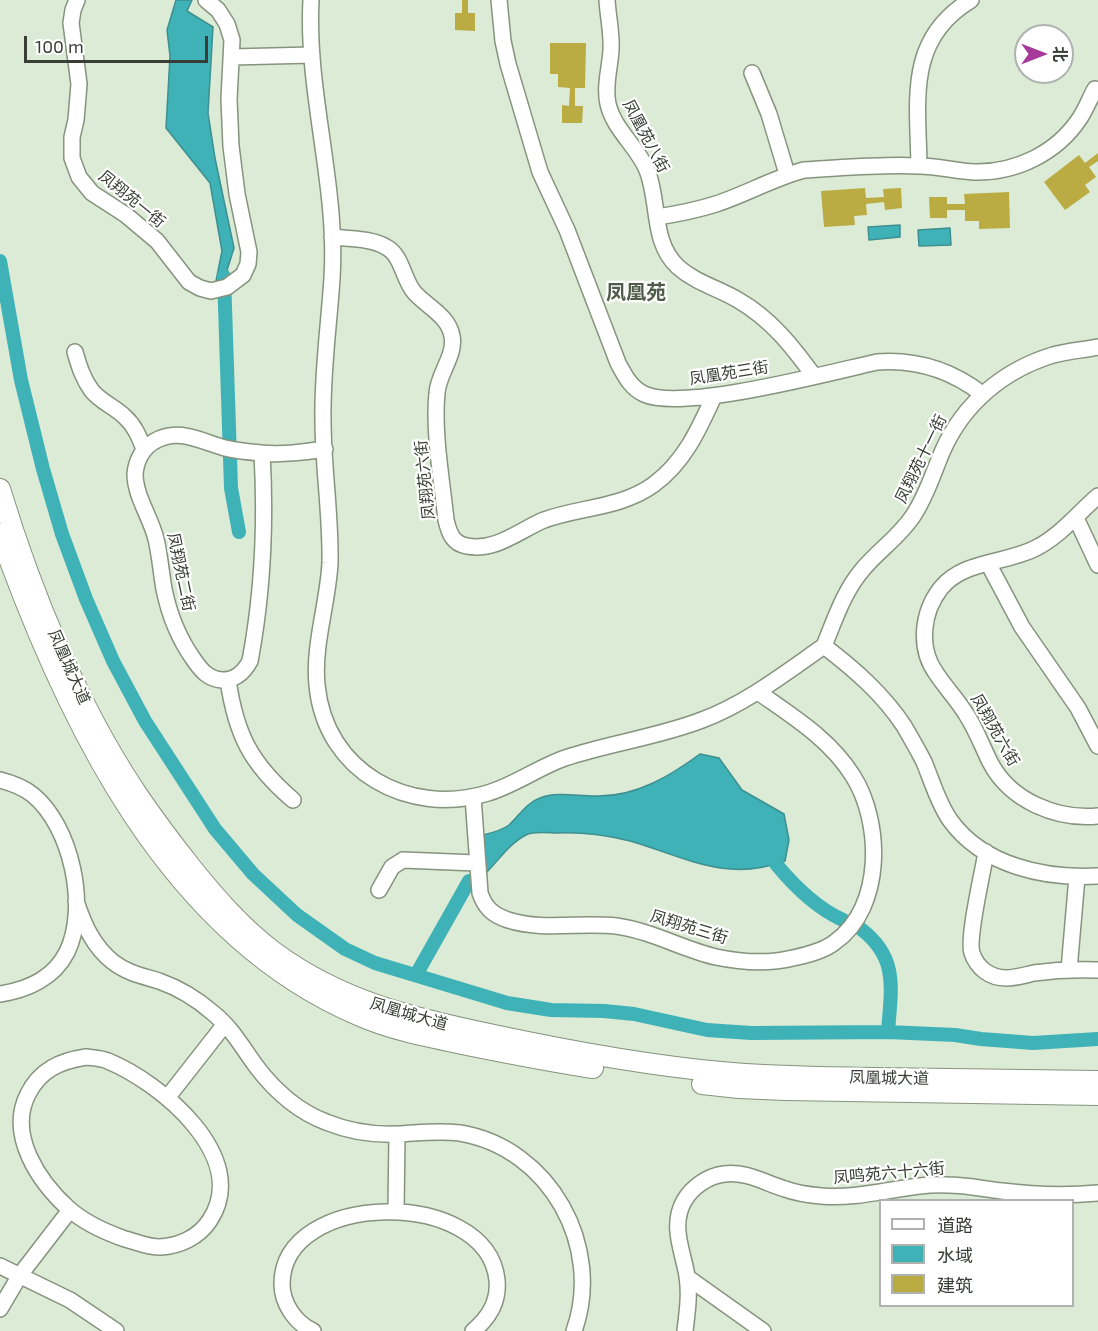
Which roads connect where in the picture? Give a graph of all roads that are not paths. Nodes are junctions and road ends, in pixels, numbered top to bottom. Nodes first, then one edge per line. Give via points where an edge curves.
1 (77, 0) edge
2 (206, 0) edge
3 (311, 0) edge
4 (499, 0) edge
5 (607, 0) edge
6 (971, 0) edge
7 (312, 55) junction
8 (232, 57) junction
9 (752, 74) dead end
10 (1095, 89) dead end
11 (919, 166) junction
12 (787, 174) junction
13 (657, 217) junction
14 (332, 237) junction
15 (1098, 347) edge
16 (75, 352) dead end
17 (814, 376) junction
18 (982, 394) junction
19 (714, 396) junction
20 (144, 449) junction
21 (325, 449) junction
22 (262, 453) junction
23 (0, 489) edge
24 (1098, 496) edge
25 (1076, 518) junction
26 (0, 534) edge
27 (988, 563) junction
28 (1098, 565) edge
29 (824, 646) junction
30 (228, 680) junction
31 (758, 692) junction
32 (1098, 746) edge
33 (0, 780) edge
34 (473, 796) junction
35 (293, 800) dead end
36 (1098, 816) edge
37 (986, 852) junction
38 (476, 863) junction
39 (1098, 876) edge
40 (1077, 877) junction
41 (379, 890) dead end
42 (76, 901) junction
43 (1070, 970) junction
44 (1098, 970) edge
45 (0, 994) edge
46 (225, 1024) junction
47 (1098, 1081) edge
48 (1098, 1095) edge
49 (167, 1098) junction
50 (397, 1134) junction
51 (1098, 1193) edge
52 (902, 1195) edge
53 (70, 1210) junction
54 (396, 1211) junction
55 (0, 1266) edge
56 (20, 1275) junction
57 (687, 1277) junction
58 (0, 1309) edge
59 (116, 1331) edge
60 (313, 1331) edge
61 (473, 1331) edge
62 (574, 1331) edge
63 (685, 1331) edge
64 (763, 1331) edge

1 - 8 street, 凤翔苑一街 via 71,23 79,84 72,158 79,177 92,194 126,215 156,241 189,282 211,291 225,288 243,275 248,264 231,146
2 - 8 street, 凤翔苑一街 via 227,24
3 - 7 street
4 - 19 street, 凤凰苑三街 via 503,41 540,172 626,379 635,389 654,397
5 - 13 street, 凤凰苑八街 via 611,51 608,105 618,128 646,169
6 - 11 street via 938,26 924,54 919,86
7 - 8 street
7 - 14 street
9 - 12 street
10 - 11 street via 1080,118 1041,156 991,172
11 - 12 street
12 - 13 street via 716,204
13 - 17 street, 凤凰苑八街 via 660,239 670,259 691,278 736,298 769,321
14 - 19 street, 凤翔苑六街 via 386,247 397,259 413,291 448,324 453,344 439,379 437,420 446,520 449,533 461,545 495,543 542,521 618,503 646,490 687,451
14 - 21 street via 324,382
15 - 18 street, 凤翔苑十一街 via 1031,362
16 - 20 street via 81,373 93,391 124,416 137,431
17 - 18 street, 凤凰苑三街 via 877,362 903,361 944,371
17 - 19 street, 凤凰苑三街
18 - 29 street, 凤翔苑十一街 via 954,428 927,493 908,524 872,559 850,588
20 - 22 street via 166,436 179,434 230,449
20 - 30 street, 凤翔苑二街 via 135,472 136,485 156,537 174,623 201,670 218,680
21 - 22 street
21 - 34 street via 330,566 316,684 330,731 359,769 379,783 424,799
22 - 30 street via 264,546 257,627 250,661 245,670
23 - 47 main road, 凤凰城大道 via 61,650 86,705 136,792 166,836 228,911 276,954 325,984 359,1000 426,1020 593,1055 692,1069 756,1075
24 - 25 street
25 - 27 street via 1035,548
25 - 28 street
26 - 48 main road, 凤凰城大道 via 64,693 133,814 163,856 230,933 262,960 324,1000 360,1016 433,1038 558,1063 686,1082 762,1089
27 - 32 street via 1022,627 1078,708
27 - 36 street, 凤翔苑六街 via 955,575 942,587 929,611 924,638 934,672 967,715 991,764 1018,794 1055,813
29 - 31 street
29 - 37 street via 879,694 918,752 950,820
30 - 35 street via 232,708 254,760
31 - 34 street via 705,719 563,758 491,793
31 - 38 street, 凤翔苑三街 via 828,746 852,774 869,810 873,854 869,888 852,925 833,944 781,961 743,960 716,957 647,932 618,926 512,921 495,915 483,902
33 - 42 street via 15,784 47,809 68,850
34 - 38 street, 凤翔苑三街
37 - 40 street via 1030,871
37 - 43 street via 972,934 971,951 978,966 987,973 1010,978
38 - 41 street via 403,860 392,867
39 - 40 street
40 - 43 street
42 - 45 street via 67,952 54,969 37,983
42 - 46 street via 92,938 113,962 187,994
43 - 44 street
46 - 49 street
46 - 50 street via 268,1082 303,1111 346,1129
49 - 53 street via 115,1064 86,1057 66,1060 33,1083 20,1122 23,1142 50,1190
49 - 53 street via 192,1123 220,1170 219,1200 205,1227 190,1240 151,1247 110,1234
50 - 54 street
50 - 62 street via 462,1134 492,1143 521,1160 545,1181 575,1231 582,1259 583,1289
51 - 52 street, 凤鸣苑六十六街 via 1024,1194 947,1185
52 - 57 street, 凤鸣苑六十六街 via 820,1196 787,1190 740,1173 707,1179 694,1188 678,1217 677,1234
53 - 56 street
54 - 60 street via 350,1216 328,1224 308,1235 287,1259 282,1290 287,1305
54 - 61 street via 428,1216 459,1228 488,1251 496,1268 498,1287 494,1305
55 - 56 street
56 - 58 street
56 - 59 street via 70,1300
57 - 63 street
57 - 64 street

